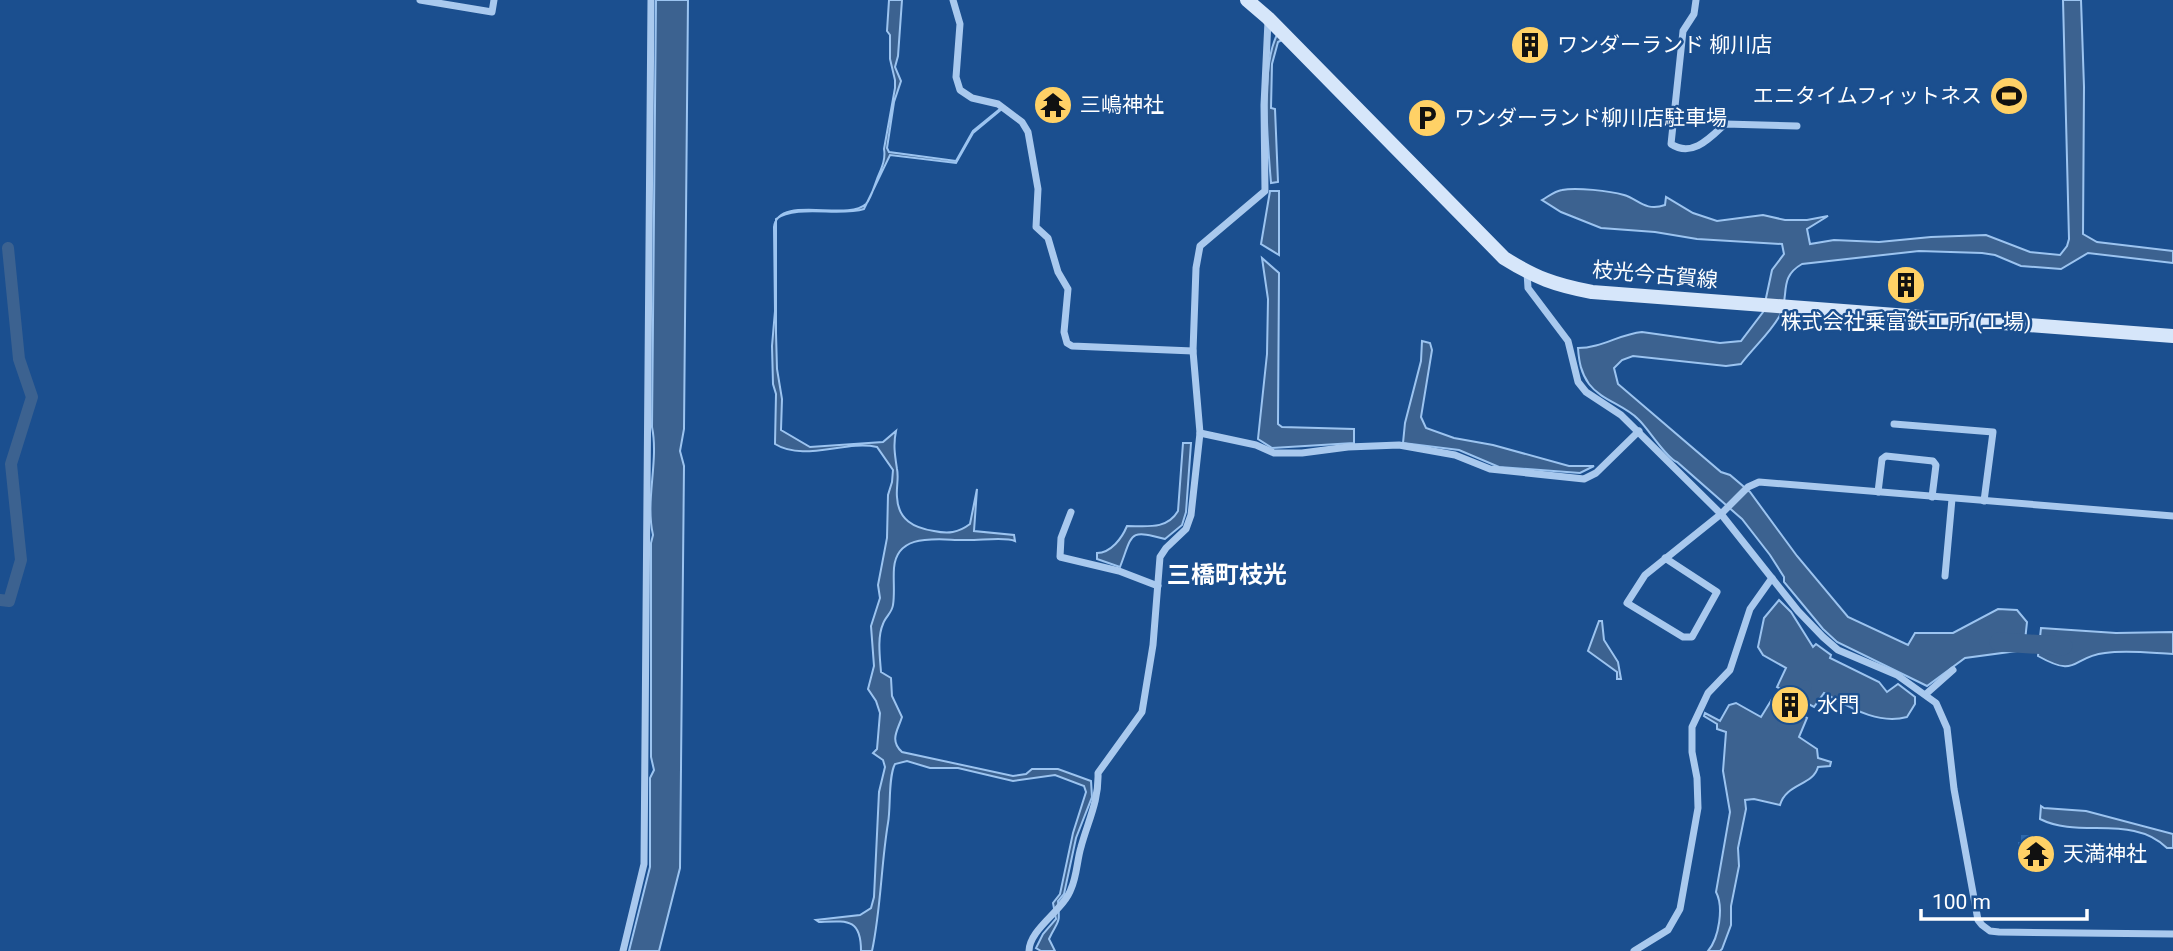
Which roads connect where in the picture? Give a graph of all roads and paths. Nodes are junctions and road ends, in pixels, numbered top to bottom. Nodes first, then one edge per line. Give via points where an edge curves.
1 (420, 0) edge
2 (494, 0) edge
3 (651, 0) edge
4 (953, 0) edge
5 (1247, 0) edge
6 (1696, 0) edge
7 (1268, 18) junction
8 (1797, 125) dead end
9 (1527, 272) junction
10 (2173, 336) edge
11 (1193, 351) junction
12 (1894, 424) dead end
13 (1639, 431) junction
14 (1200, 433) junction
15 (1878, 492) junction
16 (1933, 497) junction
17 (1952, 499) junction
18 (1984, 501) junction
19 (1071, 512) dead end
20 (1721, 514) junction
21 (2173, 516) edge
22 (1665, 558) junction
23 (1945, 576) dead end
24 (1772, 578) junction
25 (1157, 586) junction
26 (1953, 670) dead end
27 (1926, 694) junction
28 (2173, 934) edge
29 (623, 951) edge
30 (1029, 951) edge
31 (1634, 951) edge

1 - 2 street via 492,12
3 - 29 street via 644,864
4 - 11 street via 960,24 956,77 960,90 998,104 1028,132 1038,189 1036,227 1048,238 1068,289 1064,332 1068,343
5 - 7 main road, 枝光今古賀線
6 - 8 street via 1694,14 1682,31 1671,144 1690,150 1725,124
7 - 9 main road, 枝光今古賀線 via 1479,234
7 - 11 street via 1265,191 1200,246
9 - 10 main road, 枝光今古賀線 via 1592,292
9 - 13 street via 1528,288 1568,341 1578,382
11 - 14 street
12 - 18 street via 1993,432
13 - 14 street via 1597,473 1584,479 1490,468 1455,455 1399,445 1274,453
13 - 20 street
14 - 25 street via 1191,515 1186,529 1160,557
15 - 16 street
15 - 16 street via 1886,456 1933,461
15 - 20 street via 1759,482 1748,486
16 - 17 street
17 - 18 street
17 - 23 street
18 - 21 street
19 - 25 street via 1061,538 1060,557
20 - 22 street
20 - 24 street
22 - 22 street via 1717,592 1692,637 1683,637 1627,603 1645,575
24 - 27 street via 1838,650 1897,675
24 - 31 street via 1750,609 1730,670 1708,694 1692,727 1698,808 1680,909 1668,930
25 - 30 street via 1142,712 1098,773 1091,821 1072,889
26 - 27 street
27 - 28 street via 1936,703 1947,728 1954,789 1982,925 1999,932

